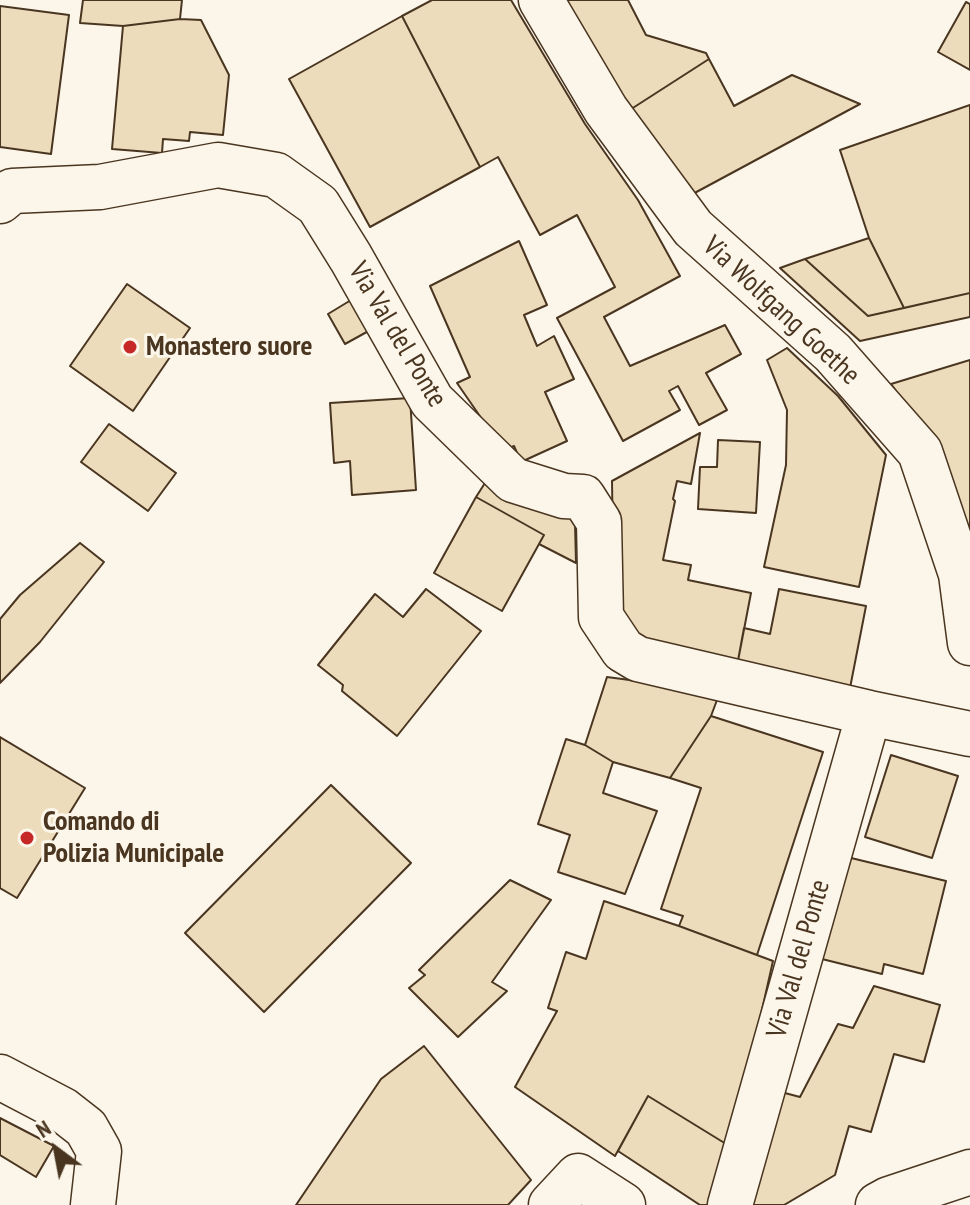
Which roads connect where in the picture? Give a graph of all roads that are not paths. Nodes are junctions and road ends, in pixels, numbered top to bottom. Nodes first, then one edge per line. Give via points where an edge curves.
1 (541, 0) edge
2 (0, 201) edge
3 (970, 643) edge
4 (869, 713) junction
5 (970, 734) edge
6 (0, 1077) edge
7 (970, 1172) edge
8 (93, 1205) edge
9 (551, 1205) edge
10 (623, 1205) edge
11 (730, 1205) edge
12 (878, 1205) edge

1 - 3 street, Via Wolfgang Goethe via 606,110 693,228 833,353 920,452 961,574
2 - 4 street, Via Val del Ponte via 12,191 100,187 218,165 276,175 318,205 432,401 513,480 583,497 599,522 601,617 623,650 638,659
4 - 5 street, Via Val del Ponte
4 - 11 street, Via Val del Ponte
6 - 8 street via 86,1128 99,1151
7 - 12 street
9 - 10 street via 578,1176

